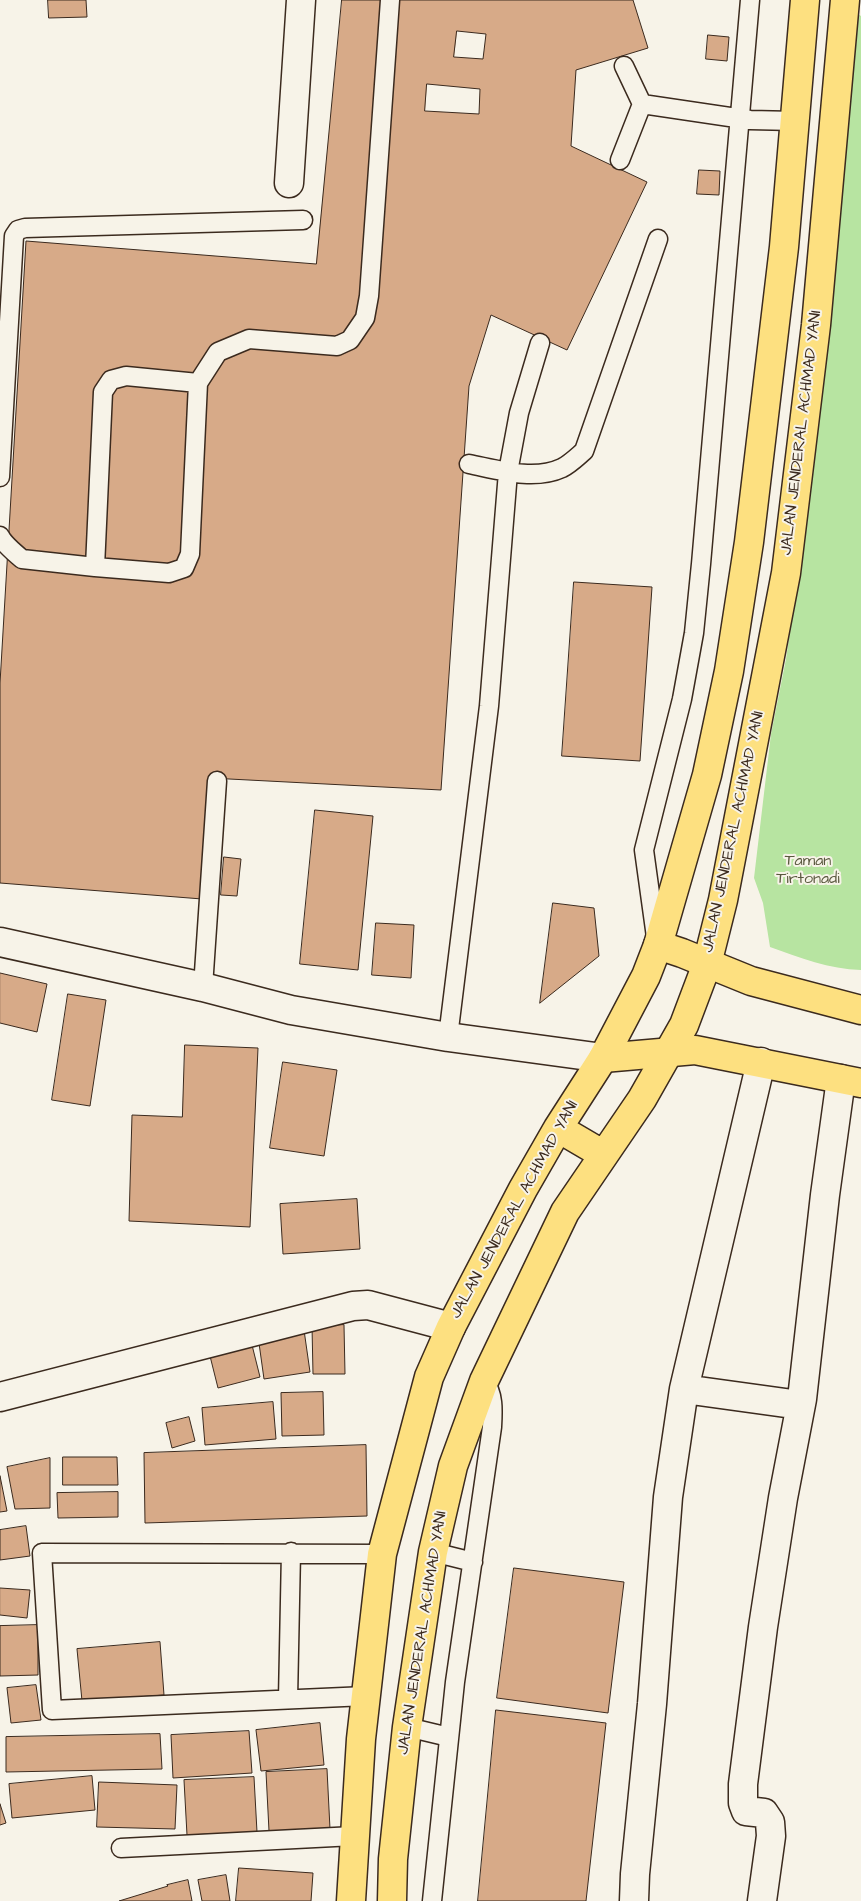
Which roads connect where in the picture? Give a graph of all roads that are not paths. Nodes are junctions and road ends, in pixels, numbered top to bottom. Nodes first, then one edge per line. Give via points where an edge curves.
1 (301, 0) edge
2 (390, 0) edge
3 (750, 0) edge
4 (805, 0) edge
5 (844, 0) edge
6 (624, 66) dead end
7 (642, 104) junction
8 (740, 119) junction
9 (795, 121) junction
10 (620, 160) dead end
11 (289, 183) dead end
12 (303, 220) dead end
13 (658, 239) dead end
14 (540, 343) dead end
15 (198, 383) junction
16 (469, 464) dead end
17 (508, 472) junction
18 (0, 477) edge
19 (0, 536) edge
20 (95, 567) junction
21 (217, 781) dead end
22 (0, 942) edge
23 (658, 945) junction
24 (707, 964) junction
25 (203, 987) junction
26 (861, 1010) edge
27 (448, 1037) junction
28 (670, 1051) junction
29 (602, 1058) junction
30 (762, 1062) junction
31 (854, 1082) edge
32 (558, 1128) junction
33 (604, 1155) junction
34 (451, 1326) junction
35 (484, 1381) junction
36 (684, 1389) junction
37 (0, 1397) edge
38 (800, 1405) junction
39 (291, 1552) junction
40 (433, 1552) junction
41 (382, 1554) junction
42 (473, 1562) junction
43 (366, 1696) junction
44 (288, 1700) junction
45 (406, 1727) junction
46 (449, 1737) junction
47 (354, 1836) junction
48 (121, 1848) dead end
49 (351, 1901) edge
50 (392, 1901) edge
51 (432, 1901) edge
52 (634, 1901) edge
53 (762, 1901) edge

1 - 11 street
2 - 15 lane via 365,318 350,340 337,346 249,339 218,352
3 - 8 lane
4 - 9 main road, JALAN JENDERAL ACHMAD YANI
5 - 24 main road, JALAN JENDERAL ACHMAD YANI via 818,307 786,573 723,900
6 - 7 lane
7 - 8 lane
7 - 10 lane
8 - 9 lane
8 - 23 lane via 694,633 682,699 644,850
9 - 23 main road, JALAN JENDERAL ACHMAD YANI via 784,247 729,671 707,775
12 - 18 lane via 18,230 14,236
13 - 17 lane via 584,451 563,468 542,475
14 - 17 lane via 519,413
15 - 20 lane via 190,554 184,568 169,573
15 - 20 lane via 126,376 111,380 103,392
16 - 17 lane
17 - 27 lane via 488,706
19 - 20 lane via 22,559
21 - 25 lane
22 - 25 street
23 - 24 main road
23 - 29 main road, JALAN JENDERAL ACHMAD YANI via 646,976
24 - 26 main road via 774,988
24 - 28 main road, JALAN JENDERAL ACHMAD YANI via 693,1004
25 - 27 street via 291,1010
27 - 29 street
28 - 29 main road
28 - 30 main road via 696,1050
28 - 33 main road, JALAN JENDERAL ACHMAD YANI
29 - 32 main road, JALAN JENDERAL ACHMAD YANI
30 - 31 main road
30 - 36 street
31 - 38 street
32 - 33 main road
32 - 34 main road, JALAN JENDERAL ACHMAD YANI
33 - 35 main road, JALAN JENDERAL ACHMAD YANI via 565,1212
34 - 37 street via 368,1305 353,1306
34 - 41 main road, JALAN JENDERAL ACHMAD YANI via 429,1377
35 - 40 main road, JALAN JENDERAL ACHMAD YANI via 453,1466
35 - 42 lane via 490,1388 492,1427
36 - 38 street
36 - 52 street via 668,1496
38 - 53 street via 783,1498 743,1784 746,1811 764,1813 771,1827
39 - 41 lane
39 - 44 lane
39 - 44 lane via 42,1553 52,1710
40 - 42 lane
40 - 45 main road, JALAN JENDERAL ACHMAD YANI
41 - 43 main road, JALAN JENDERAL ACHMAD YANI
42 - 46 lane
43 - 44 lane
43 - 47 main road, JALAN JENDERAL ACHMAD YANI
45 - 46 lane
45 - 50 main road, JALAN JENDERAL ACHMAD YANI via 392,1860
46 - 51 lane
47 - 48 lane
47 - 49 main road, JALAN JENDERAL ACHMAD YANI

